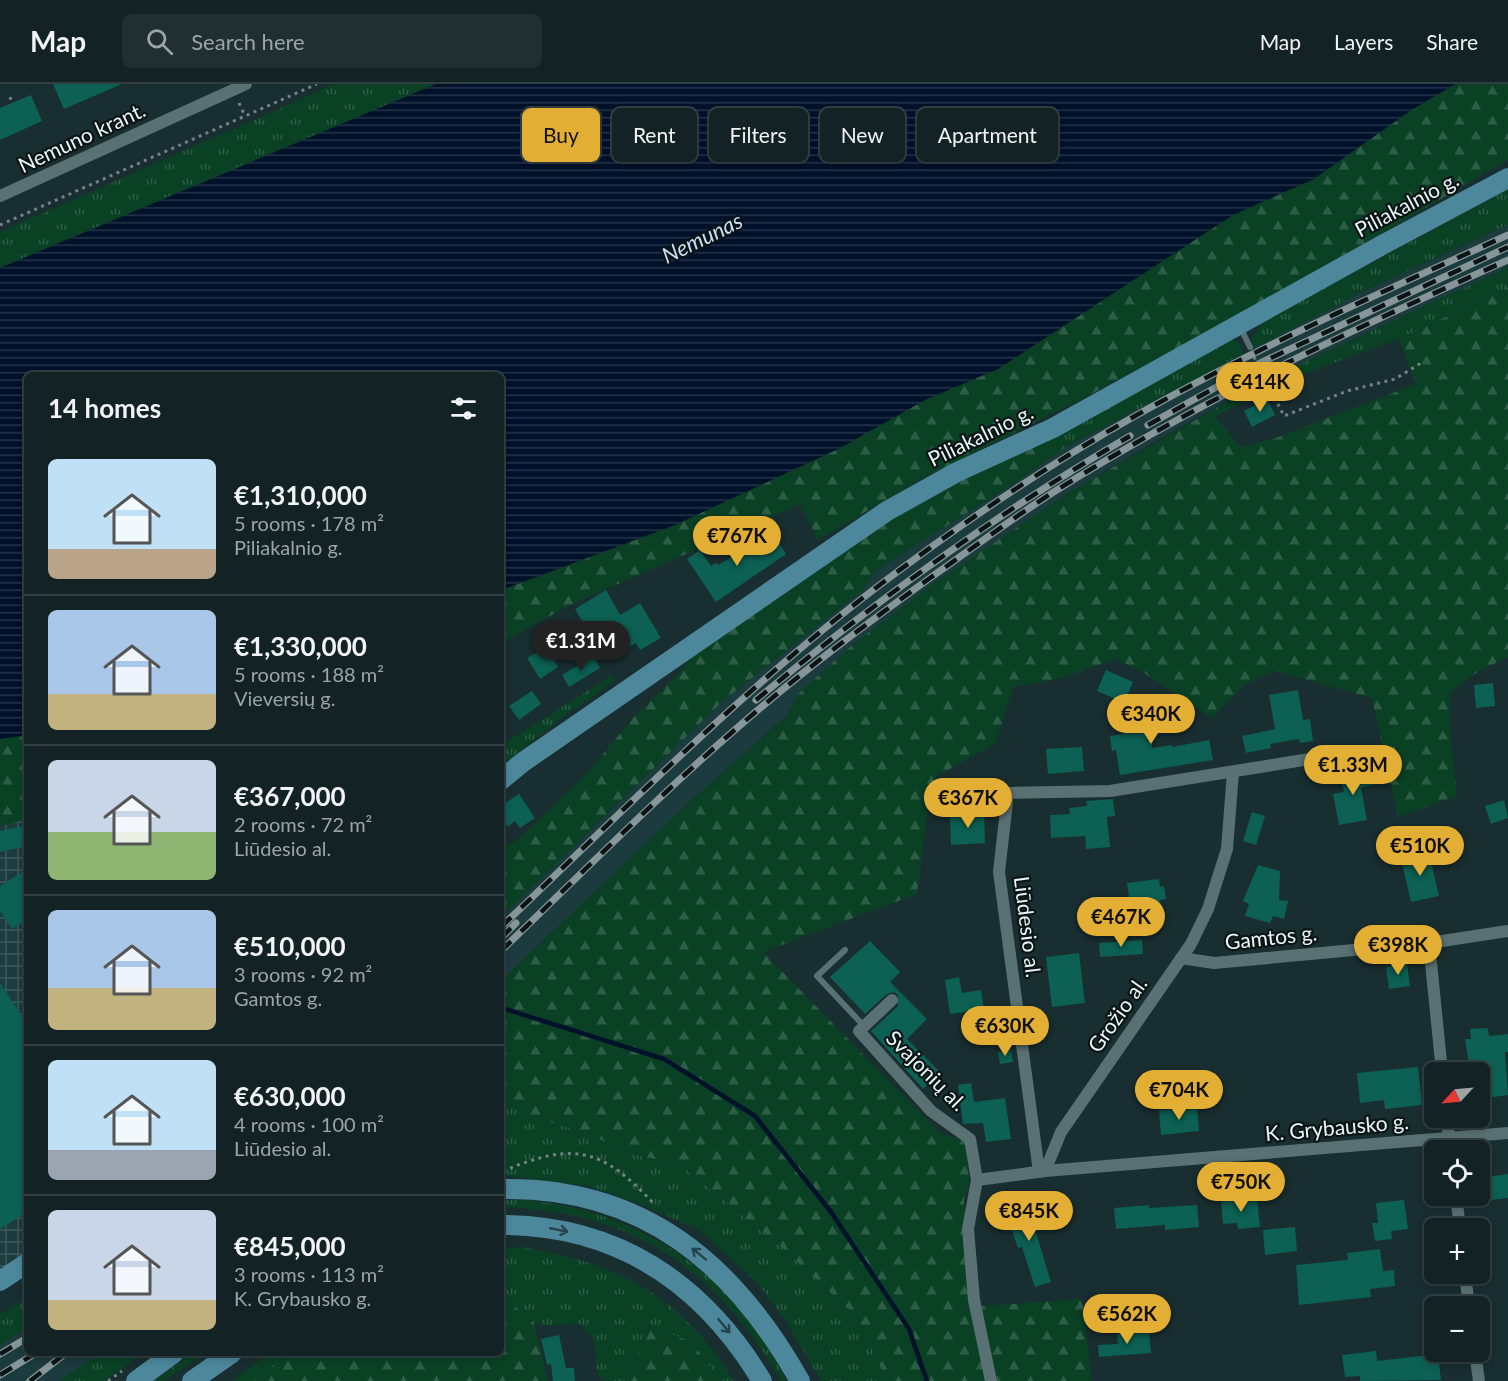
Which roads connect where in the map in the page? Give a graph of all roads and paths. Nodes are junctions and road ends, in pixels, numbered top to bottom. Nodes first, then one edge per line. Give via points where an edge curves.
1 (246, 84) edge
2 (317, 84) edge
3 (10, 97) dead end
4 (237, 99) dead end
5 (12, 103) dead end
6 (244, 114) junction
7 (1508, 178) edge
8 (0, 196) edge
9 (0, 225) edge
10 (1239, 324) junction
11 (1250, 347) joint
12 (1421, 363) dead end
13 (1316, 758) dead end
14 (1233, 772) junction
15 (504, 778) edge
16 (1508, 931) edge
17 (1429, 944) junction
18 (844, 950) dead end
19 (1181, 957) junction
20 (892, 1000) dead end
21 (864, 1027) junction
22 (1441, 1062) edge
23 (1508, 1133) edge
24 (1474, 1140) edge
25 (1424, 1147) edge
26 (504, 1170) edge
27 (1042, 1172) junction
28 (977, 1180) junction
29 (504, 1189) edge
30 (659, 1209) dead end
31 (504, 1225) edge
32 (24, 1265) edge
33 (0, 1281) edge
34 (170, 1356) edge
35 (228, 1356) edge
36 (1476, 1362) edge
37 (136, 1381) edge
38 (192, 1381) edge
39 (762, 1381) edge
40 (800, 1381) edge
41 (991, 1381) edge
42 (1479, 1381) edge

1 - 8 street, Nemuno krant.
2 - 6 path
3 - 5 path
4 - 6 path
6 - 9 path
7 - 10 main road, Piliakalnio g.
10 - 11 lane
10 - 15 main road, Piliakalnio g. via 1053,428 957,472 887,511 694,641
11 - 12 path via 1284,416 1347,391 1395,379
13 - 14 street
14 - 19 street, Grožio al. via 1227,849 1208,909
14 - 27 street, Liūdesio al. via 1110,791 1008,793 999,872
16 - 17 street, Gamtos g.
17 - 19 street, Gamtos g. via 1214,963
17 - 22 street
18 - 21 lane via 817,976
19 - 27 street, Grožio al. via 1060,1132
20 - 21 street, Svajonių al.
21 - 28 street, Svajonių al. via 859,1031 931,1111 970,1139
23 - 24 street, K. Grybausko g.
25 - 27 street, K. Grybausko g.
26 - 30 path via 549,1155 587,1154 622,1171
27 - 28 street, K. Grybausko g.
28 - 41 street via 968,1229 974,1300
40 -> 29 main road via 756,1310 724,1276 671,1234 592,1200 553,1192
31 -> 39 main road via 602,1239 645,1260 715,1316
32 - 33 main road
34 - 37 main road
35 - 38 main road
36 - 42 street

